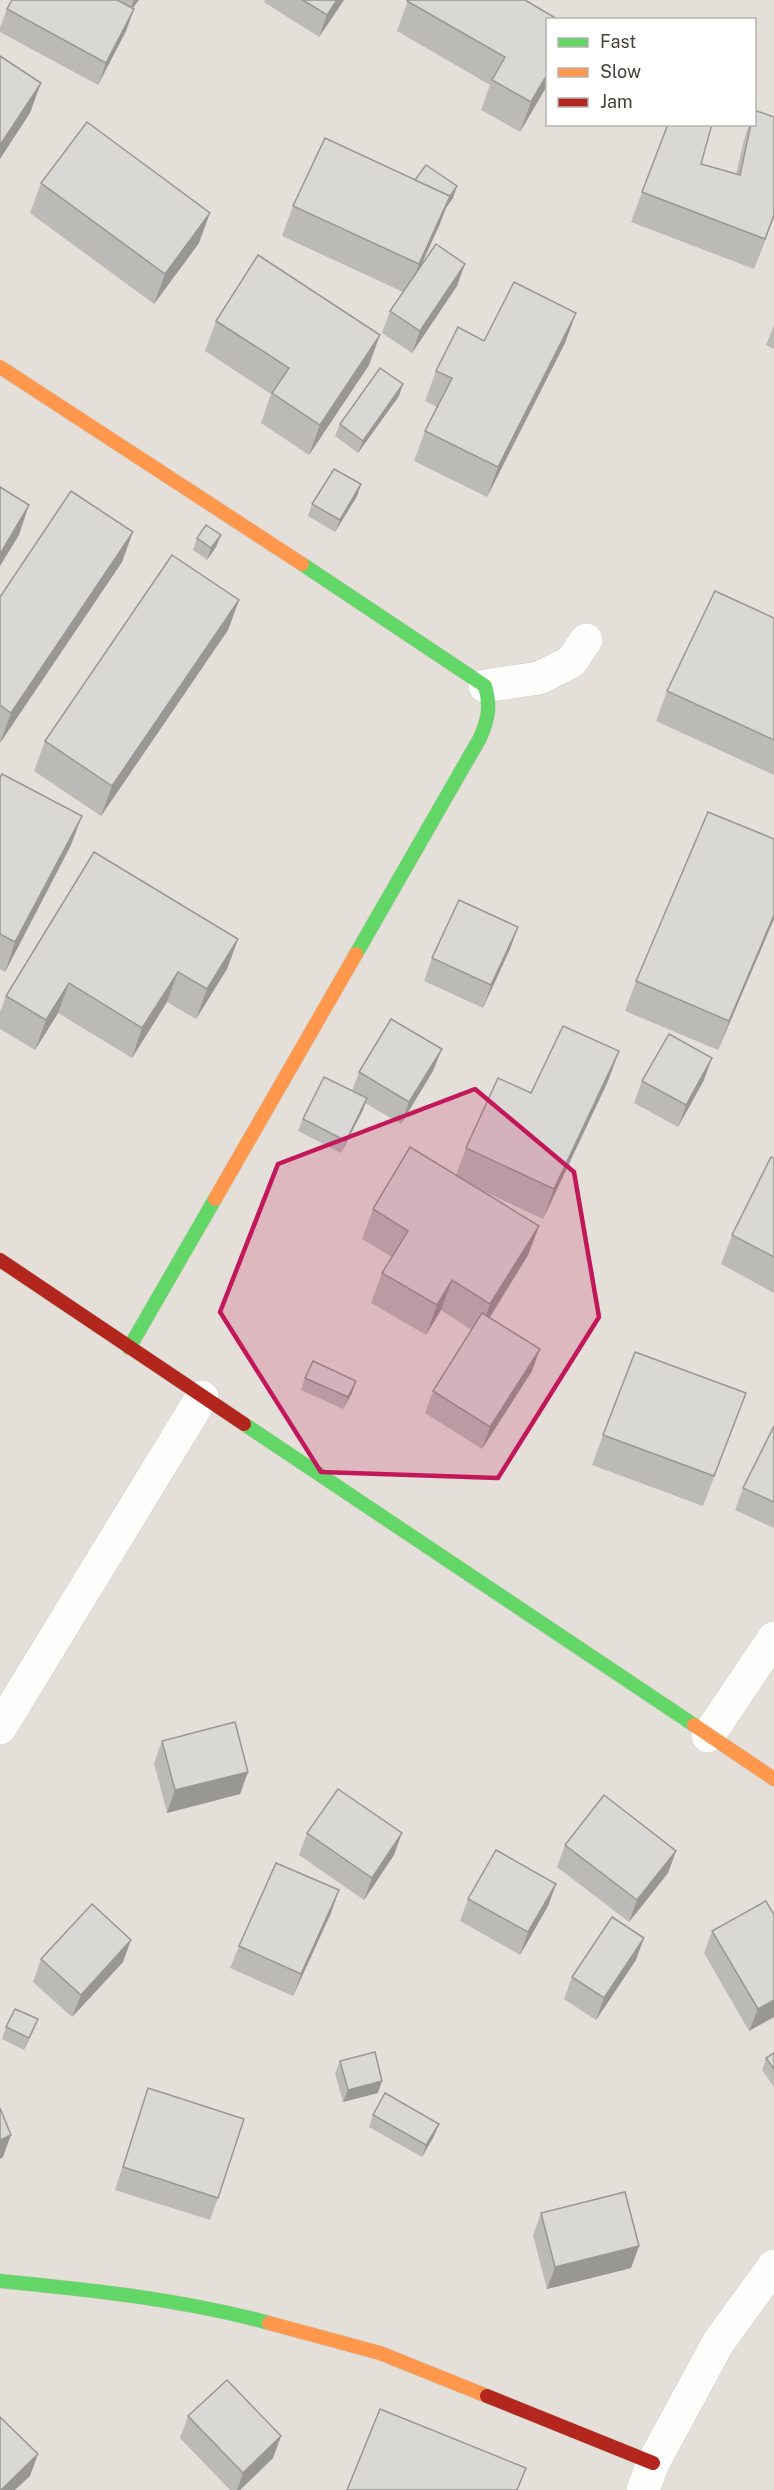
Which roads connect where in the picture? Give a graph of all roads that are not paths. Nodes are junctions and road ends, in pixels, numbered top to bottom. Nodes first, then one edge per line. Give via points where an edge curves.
1 (0, 367) edge
2 (586, 640) dead end
3 (485, 686) junction
4 (0, 1260) edge
5 (129, 1348) junction
6 (202, 1397) junction
7 (774, 1638) edge
8 (0, 1728) edge
9 (708, 1736) junction
10 (774, 1779) edge
11 (774, 2266) edge
12 (0, 2281) edge
13 (648, 2476) edge

1 - 3 street
2 - 3 street via 571,662 539,678
3 - 5 street via 490,700 489,717 480,738
4 - 5 street
5 - 6 street
6 - 8 street
6 - 9 street
7 - 9 street
9 - 10 street
11 - 13 street via 718,2343
12 - 13 street via 113,2292 224,2310 368,2350

